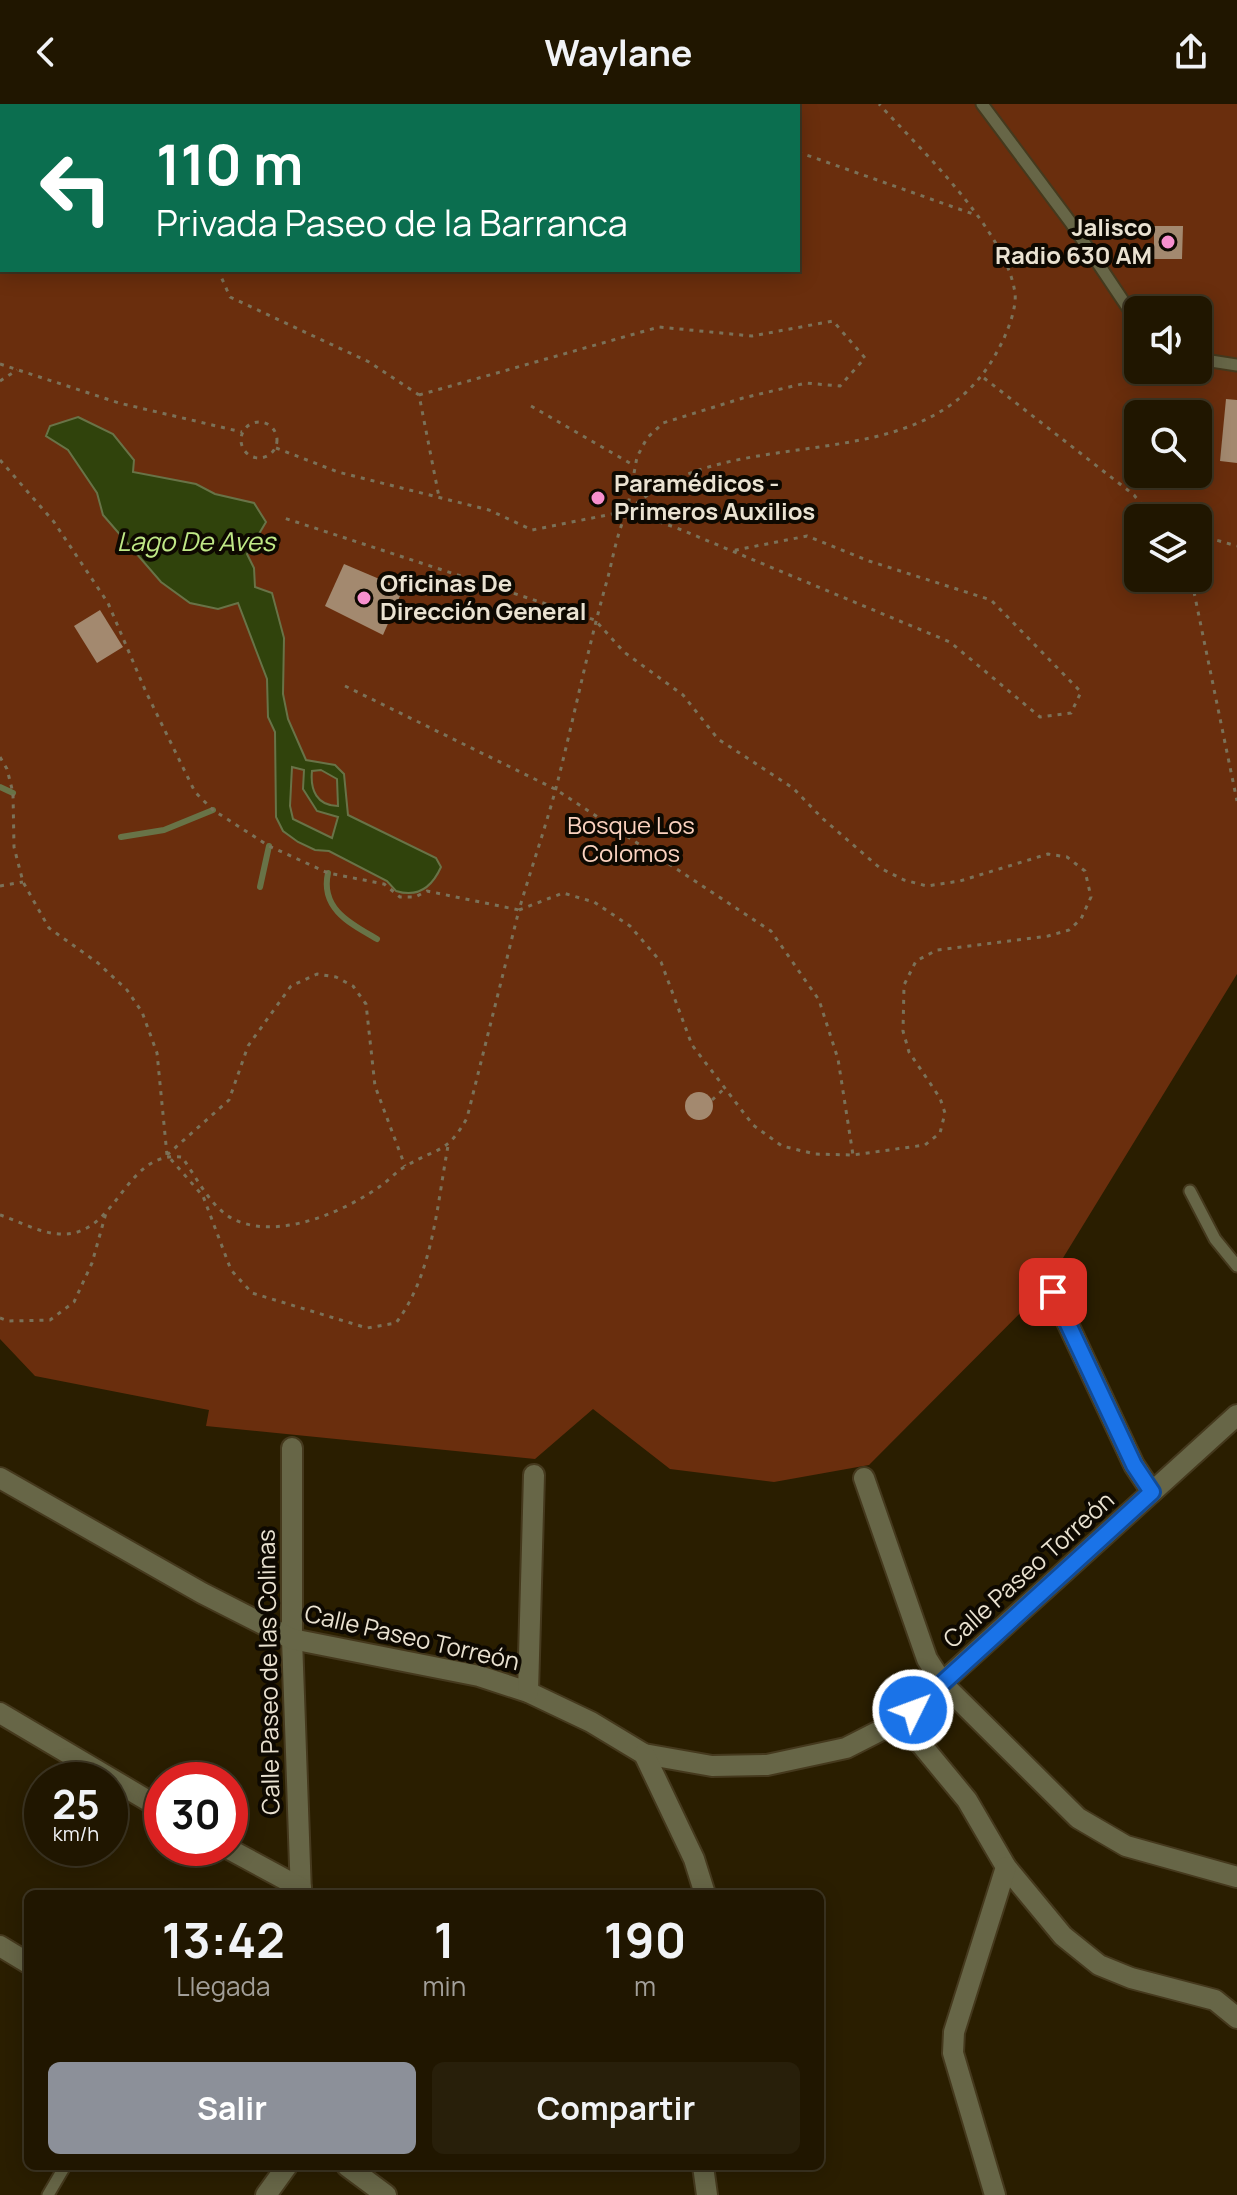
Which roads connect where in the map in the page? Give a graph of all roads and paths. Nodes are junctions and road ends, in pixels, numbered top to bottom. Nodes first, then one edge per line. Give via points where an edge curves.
1 (879, 104) edge
2 (982, 104) edge
3 (800, 153) edge
4 (976, 215) junction
5 (219, 272) edge
6 (1124, 302) edge
7 (1212, 361) edge
8 (0, 364) edge
9 (1237, 365) edge
10 (17, 370) junction
11 (984, 378) junction
12 (0, 381) edge
13 (419, 395) junction
14 (531, 406) dead end
15 (242, 432) junction
16 (276, 448) junction
17 (0, 460) edge
18 (635, 466) junction
19 (440, 498) junction
20 (1141, 504) edge
21 (627, 511) junction
22 (281, 517) dead end
23 (1212, 539) edge
24 (1237, 546) edge
25 (731, 551) junction
26 (1194, 592) edge
27 (595, 620) junction
28 (345, 686) dead end
29 (0, 757) edge
30 (555, 789) junction
31 (1237, 801) edge
32 (23, 882) junction
33 (0, 886) edge
34 (519, 910) junction
35 (725, 1088) junction
36 (712, 1100) dead end
37 (448, 1146) junction
38 (167, 1155) junction
39 (853, 1155) junction
40 (405, 1166) junction
41 (1190, 1191) dead end
42 (106, 1213) junction
43 (0, 1215) edge
44 (1237, 1266) edge
45 (1053, 1292) dead end
46 (0, 1318) edge
47 (1237, 1415) edge
48 (292, 1448) dead end
49 (534, 1475) dead end
50 (0, 1478) edge
51 (864, 1478) dead end
52 (1152, 1492) junction
53 (292, 1639) junction
54 (943, 1684) junction
55 (528, 1692) junction
56 (0, 1713) edge
57 (901, 1720) junction
58 (644, 1754) junction
59 (144, 1798) edge
60 (248, 1860) edge
61 (1006, 1867) junction
62 (1237, 1877) edge
63 (299, 1890) edge
64 (301, 1890) edge
65 (704, 1890) edge
66 (0, 1946) edge
67 (24, 1961) edge
68 (1237, 2018) edge
69 (63, 2170) edge
70 (284, 2170) edge
71 (352, 2170) edge
72 (704, 2170) edge
73 (48, 2195) edge
74 (266, 2195) edge
75 (386, 2195) edge
76 (707, 2195) edge
77 (995, 2195) edge

1 - 4 path
2 - 6 lane
3 - 4 path
4 - 11 path via 1006,264 1016,295 1004,339
5 - 13 path via 230,297 369,362
7 - 9 lane
8 - 10 path
10 - 12 path
10 - 15 path via 119,403
11 - 20 path
11 - 21 path via 936,417 897,431 754,456 676,477
13 - 18 path via 659,327 752,336 833,321 865,358 840,386 806,383 663,423 647,438
13 - 19 path
14 - 18 path
15 - 16 path via 250,424 267,423 277,437
15 - 16 path via 241,445 248,455 267,457
16 - 19 path via 338,472
17 - 34 path via 54,522 108,603 195,792 213,810 269,846 328,873 384,884 400,897 427,891
18 - 21 path
19 - 21 path via 489,510 532,530
21 - 25 path
21 - 27 path
22 - 27 path
23 - 24 path
25 - 25 path via 950,642 1040,717 1071,713 1081,692 991,600 807,536
26 - 31 path
27 - 30 path
27 - 39 path via 624,652 683,695 718,739 793,788 880,868 927,886 1048,854 1067,857 1085,871 1091,897 1069,930 937,950 916,961 904,985 903,1031 909,1052 940,1098 945,1113 940,1133 925,1145
28 - 30 path
29 - 32 path via 13,793 14,847
30 - 34 path
30 - 39 path via 771,931 819,1000 838,1059
32 - 33 path
32 - 38 path via 49,928 98,963 142,1012 157,1053
34 - 35 path via 563,893 594,902 630,926 661,962 692,1045
34 - 37 path via 467,1118
35 - 36 path
35 - 39 path via 753,1125 782,1146
37 - 38 path via 426,1262 408,1307 396,1323 367,1328 252,1293 231,1270 203,1196
37 - 40 path
38 - 40 path via 182,1157 222,1214 266,1226 334,1212
38 - 40 path via 229,1100 248,1046 291,986 317,974 353,986 366,1004 375,1086
38 - 42 path via 142,1167
41 - 44 lane via 1215,1239
42 - 43 path via 89,1228 59,1234
42 - 46 path via 74,1302 50,1320
45 - 52 street via 1134,1465
47 - 52 street, Calle Paseo Torreón
48 - 53 street, Calle Paseo de las Colinas
49 - 55 street
50 - 53 street, Calle Paseo Torreón
51 - 54 street via 927,1659
52 - 54 street, Calle Paseo Torreón
53 - 55 street, Calle Paseo Torreón via 479,1676
53 - 64 street, Calle Paseo de las Colinas
54 - 57 street, Calle Paseo Torreón
54 - 62 street via 1054,1798 1104,1835 1156,1856
55 - 58 street, Calle Paseo Torreón
56 - 59 street
57 - 58 street, Calle Paseo Torreón via 846,1748 767,1765 712,1766
57 - 61 street via 967,1800
58 - 65 street
60 - 63 street
61 - 68 street via 1063,1936 1099,1965 1215,2000
61 - 77 street via 954,2032 953,2053
66 - 67 street
69 - 73 lane
70 - 74 street
71 - 75 street
72 - 76 street

